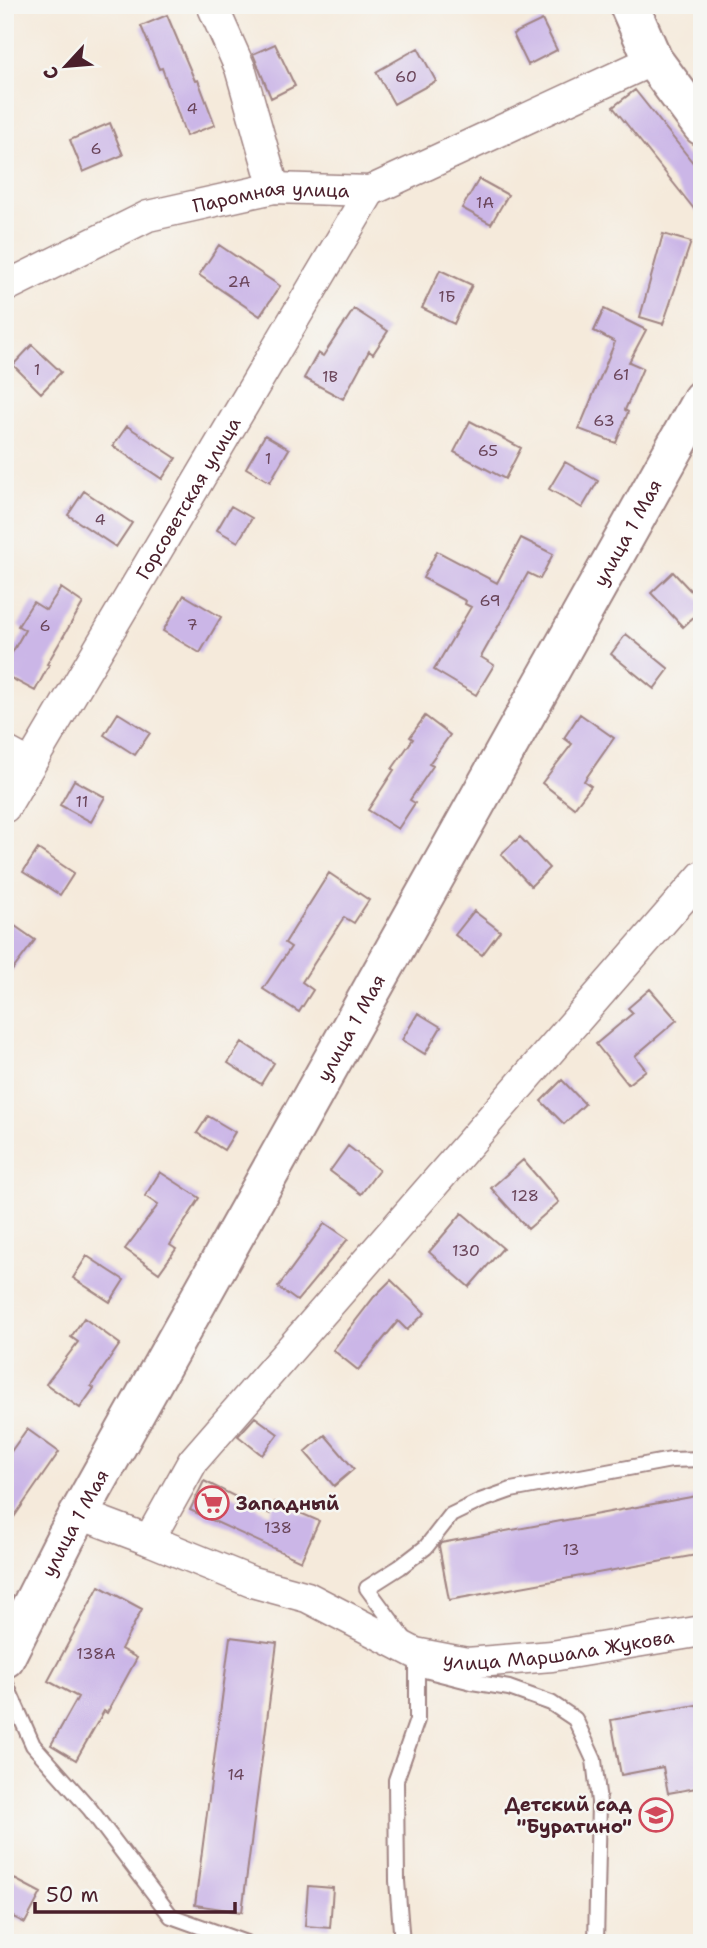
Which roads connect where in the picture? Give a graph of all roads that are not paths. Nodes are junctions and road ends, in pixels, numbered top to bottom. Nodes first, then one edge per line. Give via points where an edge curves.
1 (212, 5) edge
2 (629, 5) edge
3 (653, 60) junction
4 (702, 126) edge
5 (274, 188) junction
6 (370, 191) junction
7 (5, 287) edge
8 (702, 399) edge
9 (17, 757) edge
10 (5, 807) edge
11 (702, 876) edge
12 (702, 1459) edge
13 (80, 1514) junction
14 (149, 1540) junction
15 (702, 1631) edge
16 (5, 1658) edge
17 (416, 1661) junction
18 (5, 1682) edge
19 (246, 1943) edge
20 (402, 1943) edge
21 (596, 1943) edge

1 - 5 street via 240,68
2 - 3 main road
3 - 4 main road
3 - 6 street, Паромная улица
5 - 6 street, Паромная улица
5 - 7 street, Паромная улица via 148,216
6 - 9 street, Горсоветская улица
8 - 13 main road, улица 1 Мая
9 - 10 street, Горсоветская улица
11 - 14 street via 193,1461
12 - 17 lane via 671,1460 511,1490 451,1515 426,1546 367,1588
13 - 14 street, улица Маршала Жукова
13 - 16 main road, улица 1 Мая
14 - 17 street, улица Маршала Жукова via 252,1582 307,1597
15 - 17 street, улица Маршала Жукова via 552,1656 467,1663
17 - 20 lane via 416,1720 396,1780
17 - 21 lane via 551,1703 575,1719 594,1760 599,1802
18 - 19 lane via 33,1745 90,1810 171,1916

